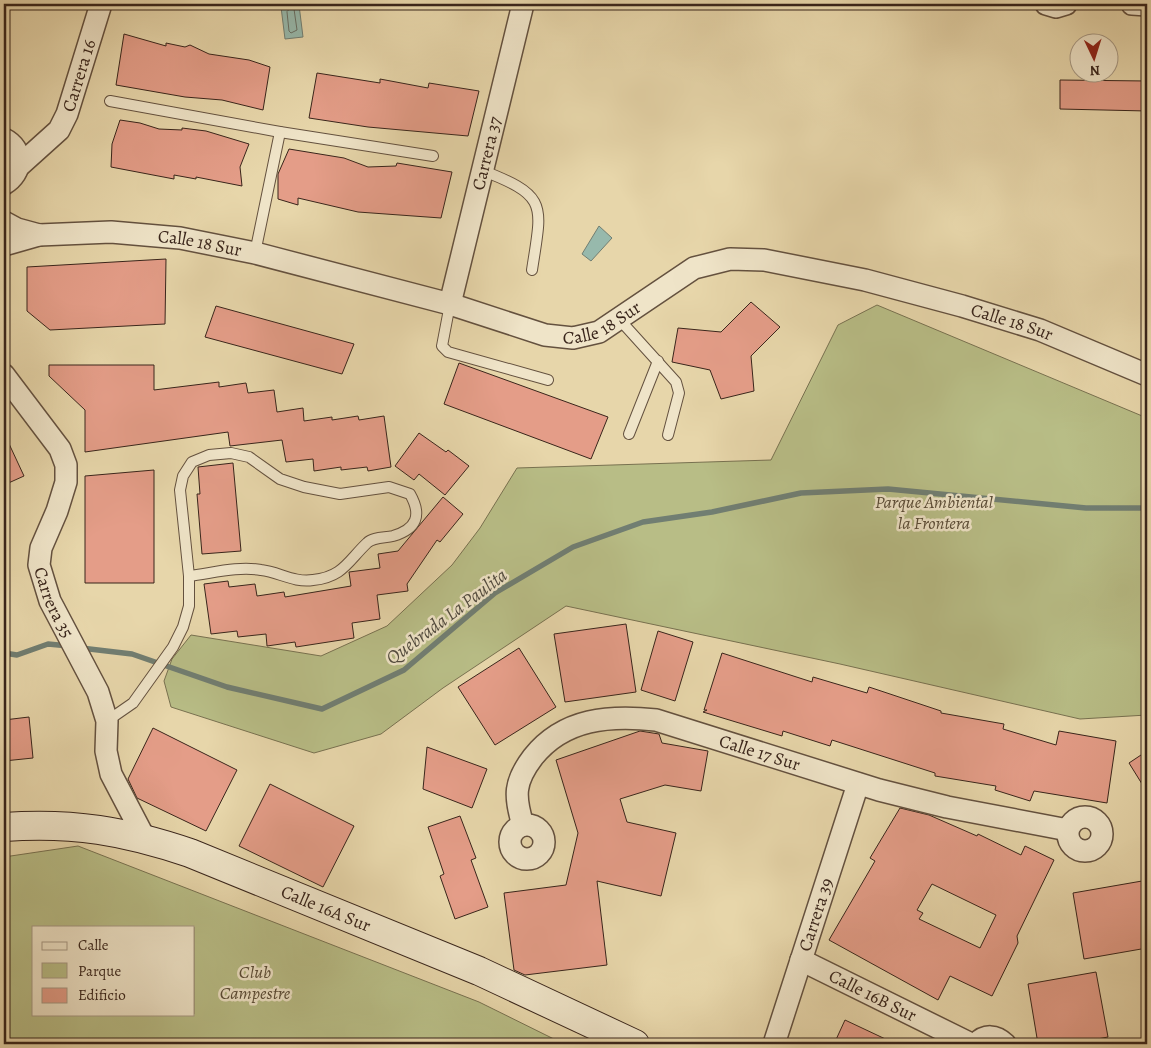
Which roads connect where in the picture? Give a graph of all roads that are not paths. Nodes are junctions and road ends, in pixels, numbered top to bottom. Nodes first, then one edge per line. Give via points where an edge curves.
1 (101, 4) edge
2 (523, 4) edge
3 (1046, 4) edge
4 (1066, 4) edge
5 (1132, 4) edge
6 (1147, 5) edge
7 (110, 101) dead end
8 (280, 132) junction
9 (8, 141) edge
10 (47, 142) junction
11 (433, 156) dead end
12 (19, 166) junction
13 (481, 170) junction
14 (4, 184) edge
15 (4, 222) edge
16 (39, 235) junction
17 (4, 245) edge
18 (255, 253) junction
19 (532, 270) dead end
20 (450, 304) junction
21 (620, 319) junction
22 (658, 361) junction
23 (4, 375) edge
24 (1147, 375) edge
25 (548, 380) dead end
26 (629, 434) dead end
27 (668, 435) dead end
28 (189, 576) junction
29 (107, 721) junction
30 (858, 784) junction
31 (523, 825) dead end
32 (4, 827) edge
33 (1068, 830) dead end
34 (144, 837) junction
35 (801, 960) junction
36 (635, 1044) edge
37 (774, 1044) edge
38 (971, 1044) edge
39 (976, 1044) edge
40 (1005, 1044) edge

1 - 10 street, Carrera 16 via 67,114 59,130
2 - 13 street, Carrera 37
3 - 4 street via 1056,7
5 - 6 street
7 - 8 lane
8 - 11 lane
8 - 18 lane
9 - 10 street
9 - 12 street via 19,158
10 - 12 street, Carrera 16
12 - 14 street, Carrera 16 via 16,174
13 - 19 lane via 524,189 535,202 540,220
13 - 20 street, Carrera 37
15 - 16 street, Calle 18 Sur
16 - 17 street, Calle 18 Sur
16 - 18 street, Calle 18 Sur via 111,232 170,237
18 - 20 street, Calle 18 Sur
20 - 21 street, Calle 18 Sur via 545,335 573,338 599,332
20 - 25 lane via 442,346 448,352
21 - 22 lane
21 - 24 street, Calle 18 Sur via 694,268 730,259 764,260 865,280 962,306 1040,330
22 - 26 lane
22 - 27 lane via 676,382 679,393
23 - 29 street, Carrera 35 via 60,449 66,465 66,482 41,548 39,566 50,602 98,692
28 - 28 lane via 241,569 262,570 311,581 329,577 345,568 368,541 394,535 413,525 417,510 410,494 398,488 340,494 280,479 249,457 230,453 209,455 192,462 183,476 180,490
28 - 29 lane via 189,606 183,627 133,703
29 - 34 street, Carrera 35 via 106,751 111,774
30 - 31 street, Calle 17 Sur via 656,720 602,718 560,732 542,746 526,766 517,785 516,803
30 - 33 street, Calle 17 Sur via 947,807
30 - 35 street, Carrera 39
32 - 34 street, Calle 16A Sur via 48,824
34 - 36 street, Calle 16A Sur via 479,971
35 - 37 street, Carrera 39
35 - 38 street, Calle 16B Sur
39 - 40 street via 990,1036

